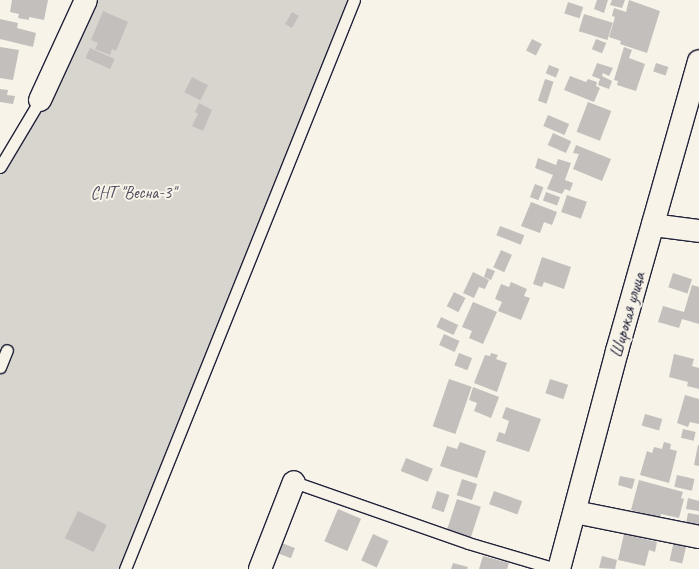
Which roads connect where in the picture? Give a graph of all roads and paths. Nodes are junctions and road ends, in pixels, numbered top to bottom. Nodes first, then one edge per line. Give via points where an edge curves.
1 (86, 0) edge
2 (354, 0) edge
3 (699, 62) edge
4 (40, 100) joint
5 (0, 167) edge
6 (653, 225) junction
7 (699, 231) edge
8 (7, 350) dead end
9 (0, 367) edge
10 (294, 482) joint
11 (575, 512) junction
12 (699, 537) edge
13 (125, 569) edge
14 (260, 569) edge
15 (556, 569) edge
16 (559, 569) edge

1 - 4 street
2 - 13 lane
3 - 6 street, Широкая улица
4 - 5 lane
6 - 7 street
6 - 11 street, Широкая улица
8 - 9 lane
10 - 14 street
10 - 15 lane via 468,543
11 - 12 street
11 - 16 street, Широкая улица

